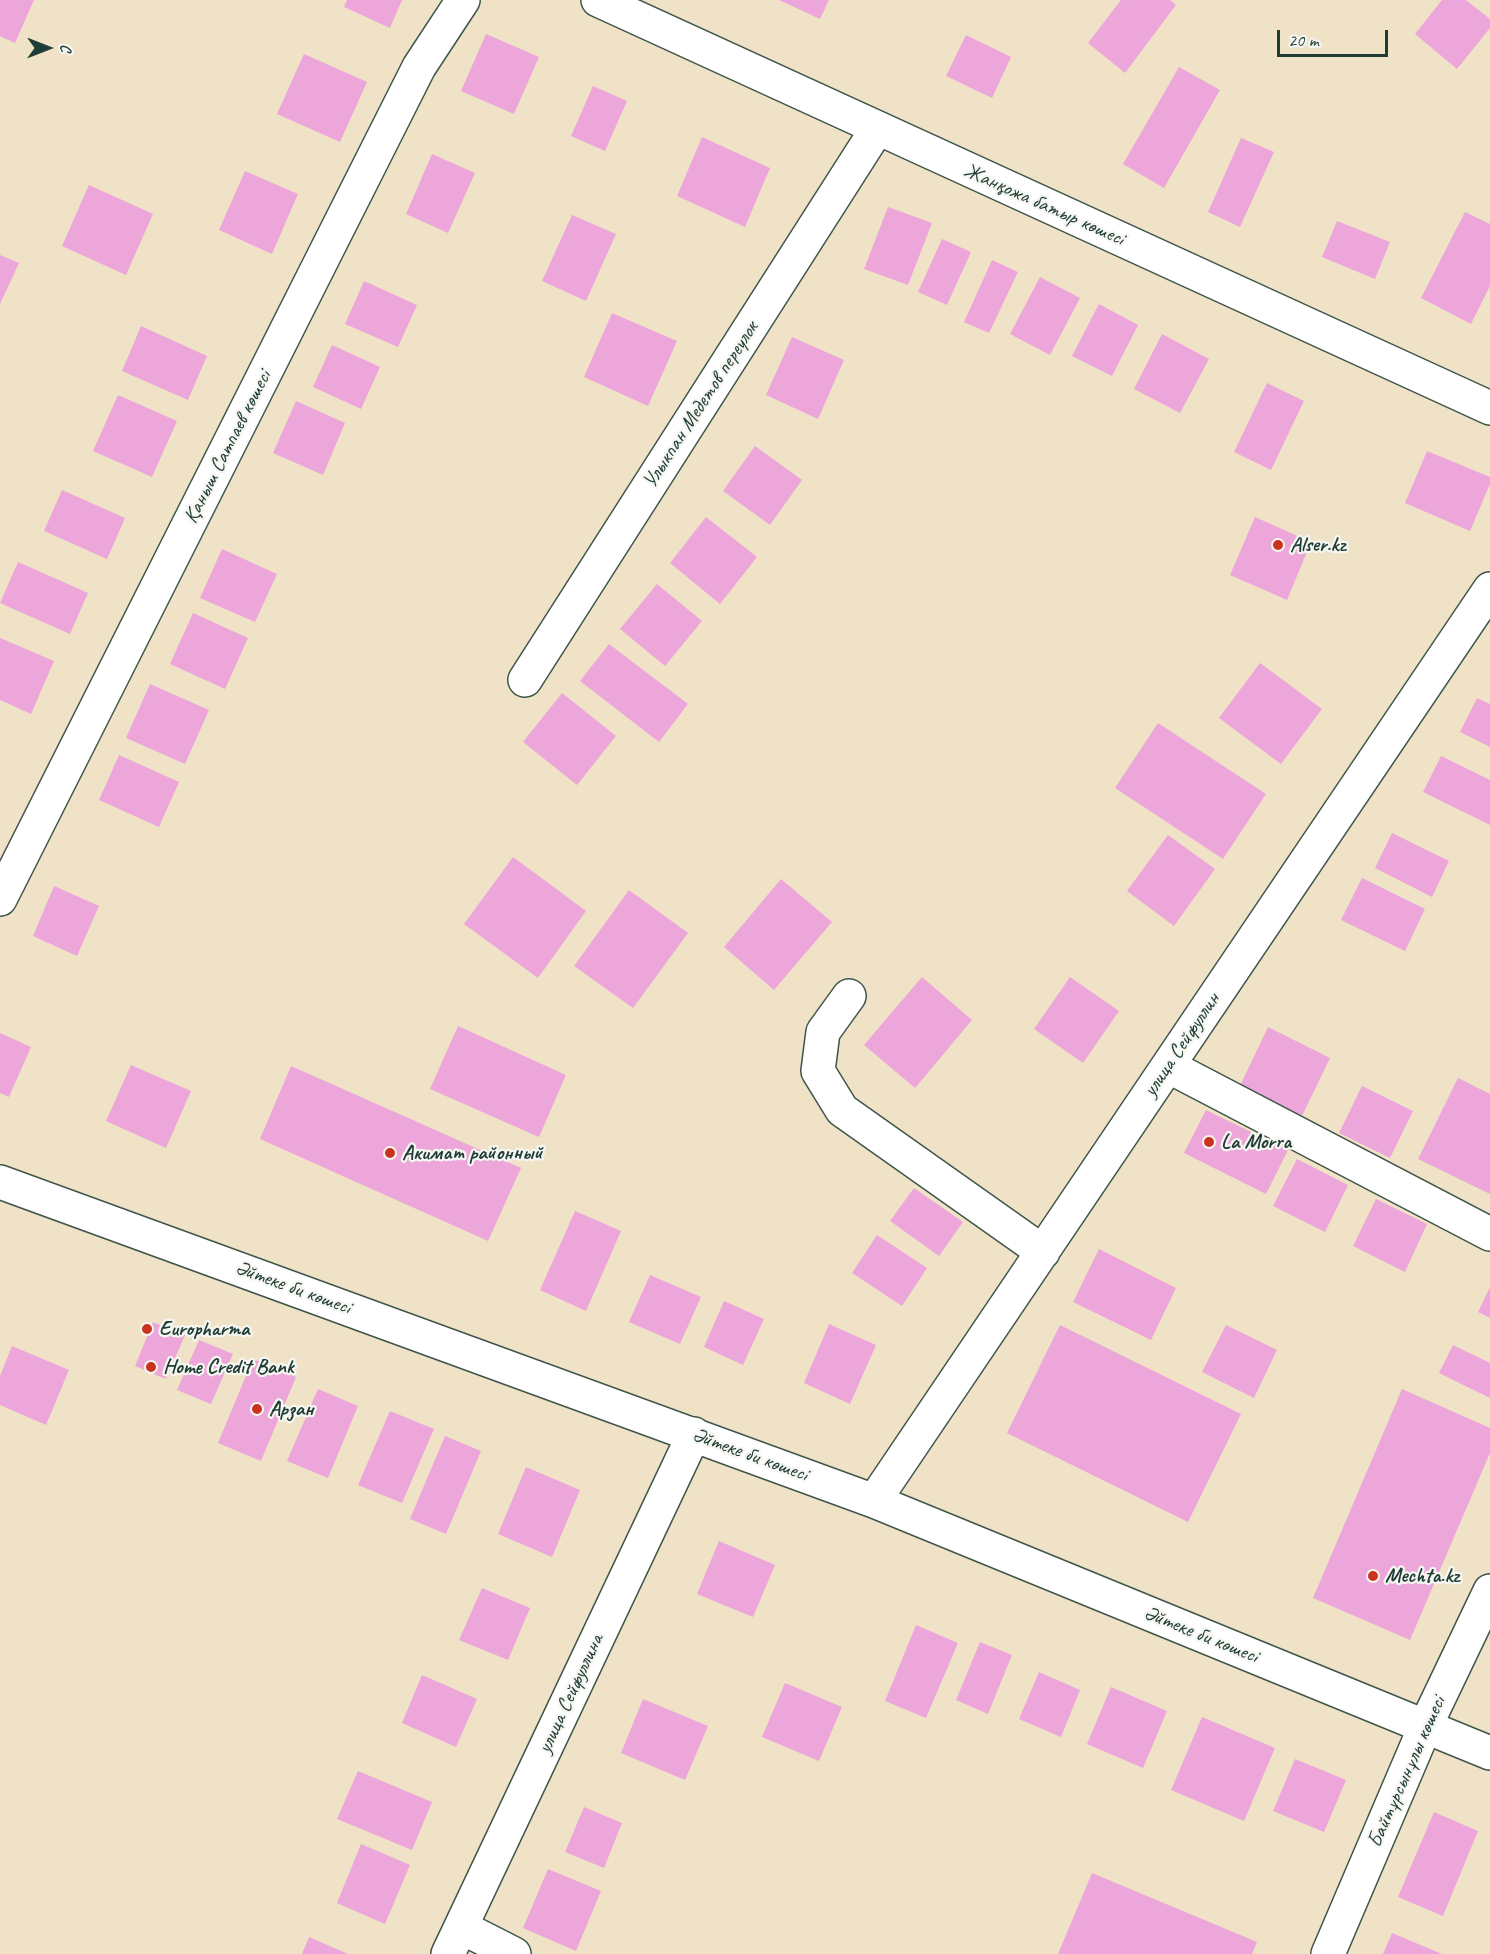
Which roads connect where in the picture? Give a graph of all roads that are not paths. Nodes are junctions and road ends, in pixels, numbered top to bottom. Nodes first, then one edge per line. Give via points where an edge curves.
1 (463, 0) edge
2 (598, 0) edge
3 (877, 129) junction
4 (1490, 408) edge
5 (1490, 589) edge
6 (525, 680) dead end
7 (0, 899) edge
8 (849, 996) dead end
9 (1168, 1066) junction
10 (0, 1182) edge
11 (1490, 1234) edge
12 (1043, 1252) junction
13 (694, 1434) junction
14 (874, 1501) junction
15 (1490, 1591) edge
16 (1425, 1727) junction
17 (1490, 1753) edge
18 (455, 1940) edge
19 (514, 1954) edge
20 (1328, 1954) edge

1 - 7 street, Қаныш Сатпаев көшесі via 419,67
2 - 3 street, Жанқожа батыр көшесі
3 - 4 street, Жанқожа батыр көшесі
3 - 6 street, Улыкпан Медетов переулок
5 - 9 street, улица Сейфуллин
8 - 12 street via 823,1032 818,1071 842,1110
9 - 11 street
9 - 12 street, улица Сейфуллин
10 - 13 street, Әйтеке би көшесі
12 - 14 street, улица Сейфуллин
13 - 14 street, Әйтеке би көшесі
13 - 18 street, улица Сейфуллина
14 - 16 street, Әйтеке би көшесі
15 - 16 street, Байтұрсынұлы көшесі
16 - 17 street, Әйтеке би көшесі
16 - 20 street, Байтұрсынұлы көшесі
18 - 19 street

